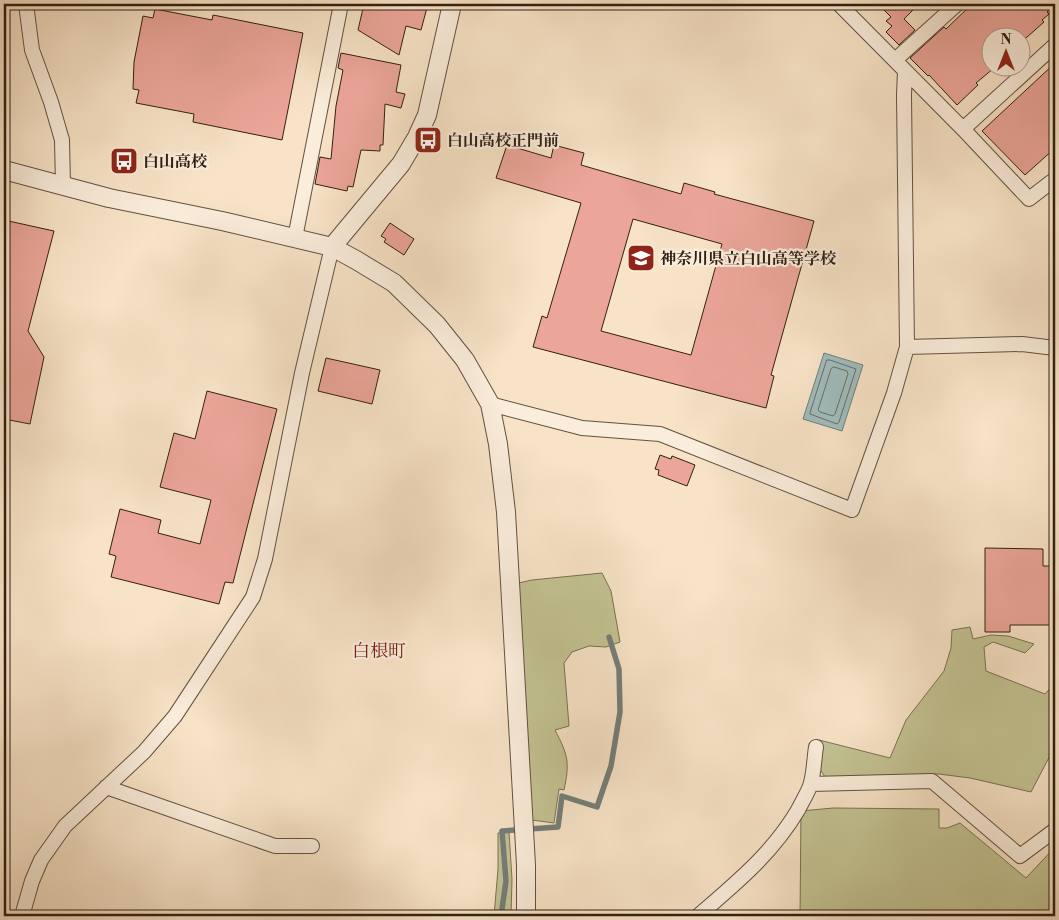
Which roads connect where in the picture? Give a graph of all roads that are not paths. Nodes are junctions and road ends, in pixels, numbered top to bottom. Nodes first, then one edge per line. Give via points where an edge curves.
1 (26, 4) edge
2 (341, 4) edge
3 (452, 4) edge
4 (839, 4) edge
5 (957, 4) edge
6 (1055, 45) edge
7 (895, 60) junction
8 (905, 71) junction
9 (963, 129) junction
10 (4, 170) edge
11 (1054, 183) edge
12 (63, 186) junction
13 (295, 238) junction
14 (332, 248) junction
15 (907, 347) junction
16 (1055, 348) edge
17 (490, 404) junction
18 (816, 748) dead end
19 (811, 784) junction
20 (106, 788) junction
21 (1055, 830) edge
22 (312, 846) dead end
23 (22, 916) edge
24 (526, 916) edge
25 (698, 916) edge

1 - 12 street via 32,50 62,140
2 - 13 street
3 - 14 street via 427,116 417,137 400,164
4 - 7 street
5 - 7 street
6 - 9 street
7 - 8 street
8 - 9 street
8 - 15 street
9 - 11 street via 1029,199
10 - 12 street
12 - 13 street
13 - 14 street
14 - 17 street via 394,283 437,325 465,360
14 - 20 street via 302,374 265,559 253,597 175,716 144,752
15 - 16 street via 1022,344
15 - 17 street via 894,394 852,510 660,434 582,428
17 - 24 street via 506,512 526,865
18 - 19 street
19 - 21 street via 932,781 1020,856
19 - 25 street via 778,842
20 - 22 street via 275,846
20 - 23 street via 65,826 42,860

